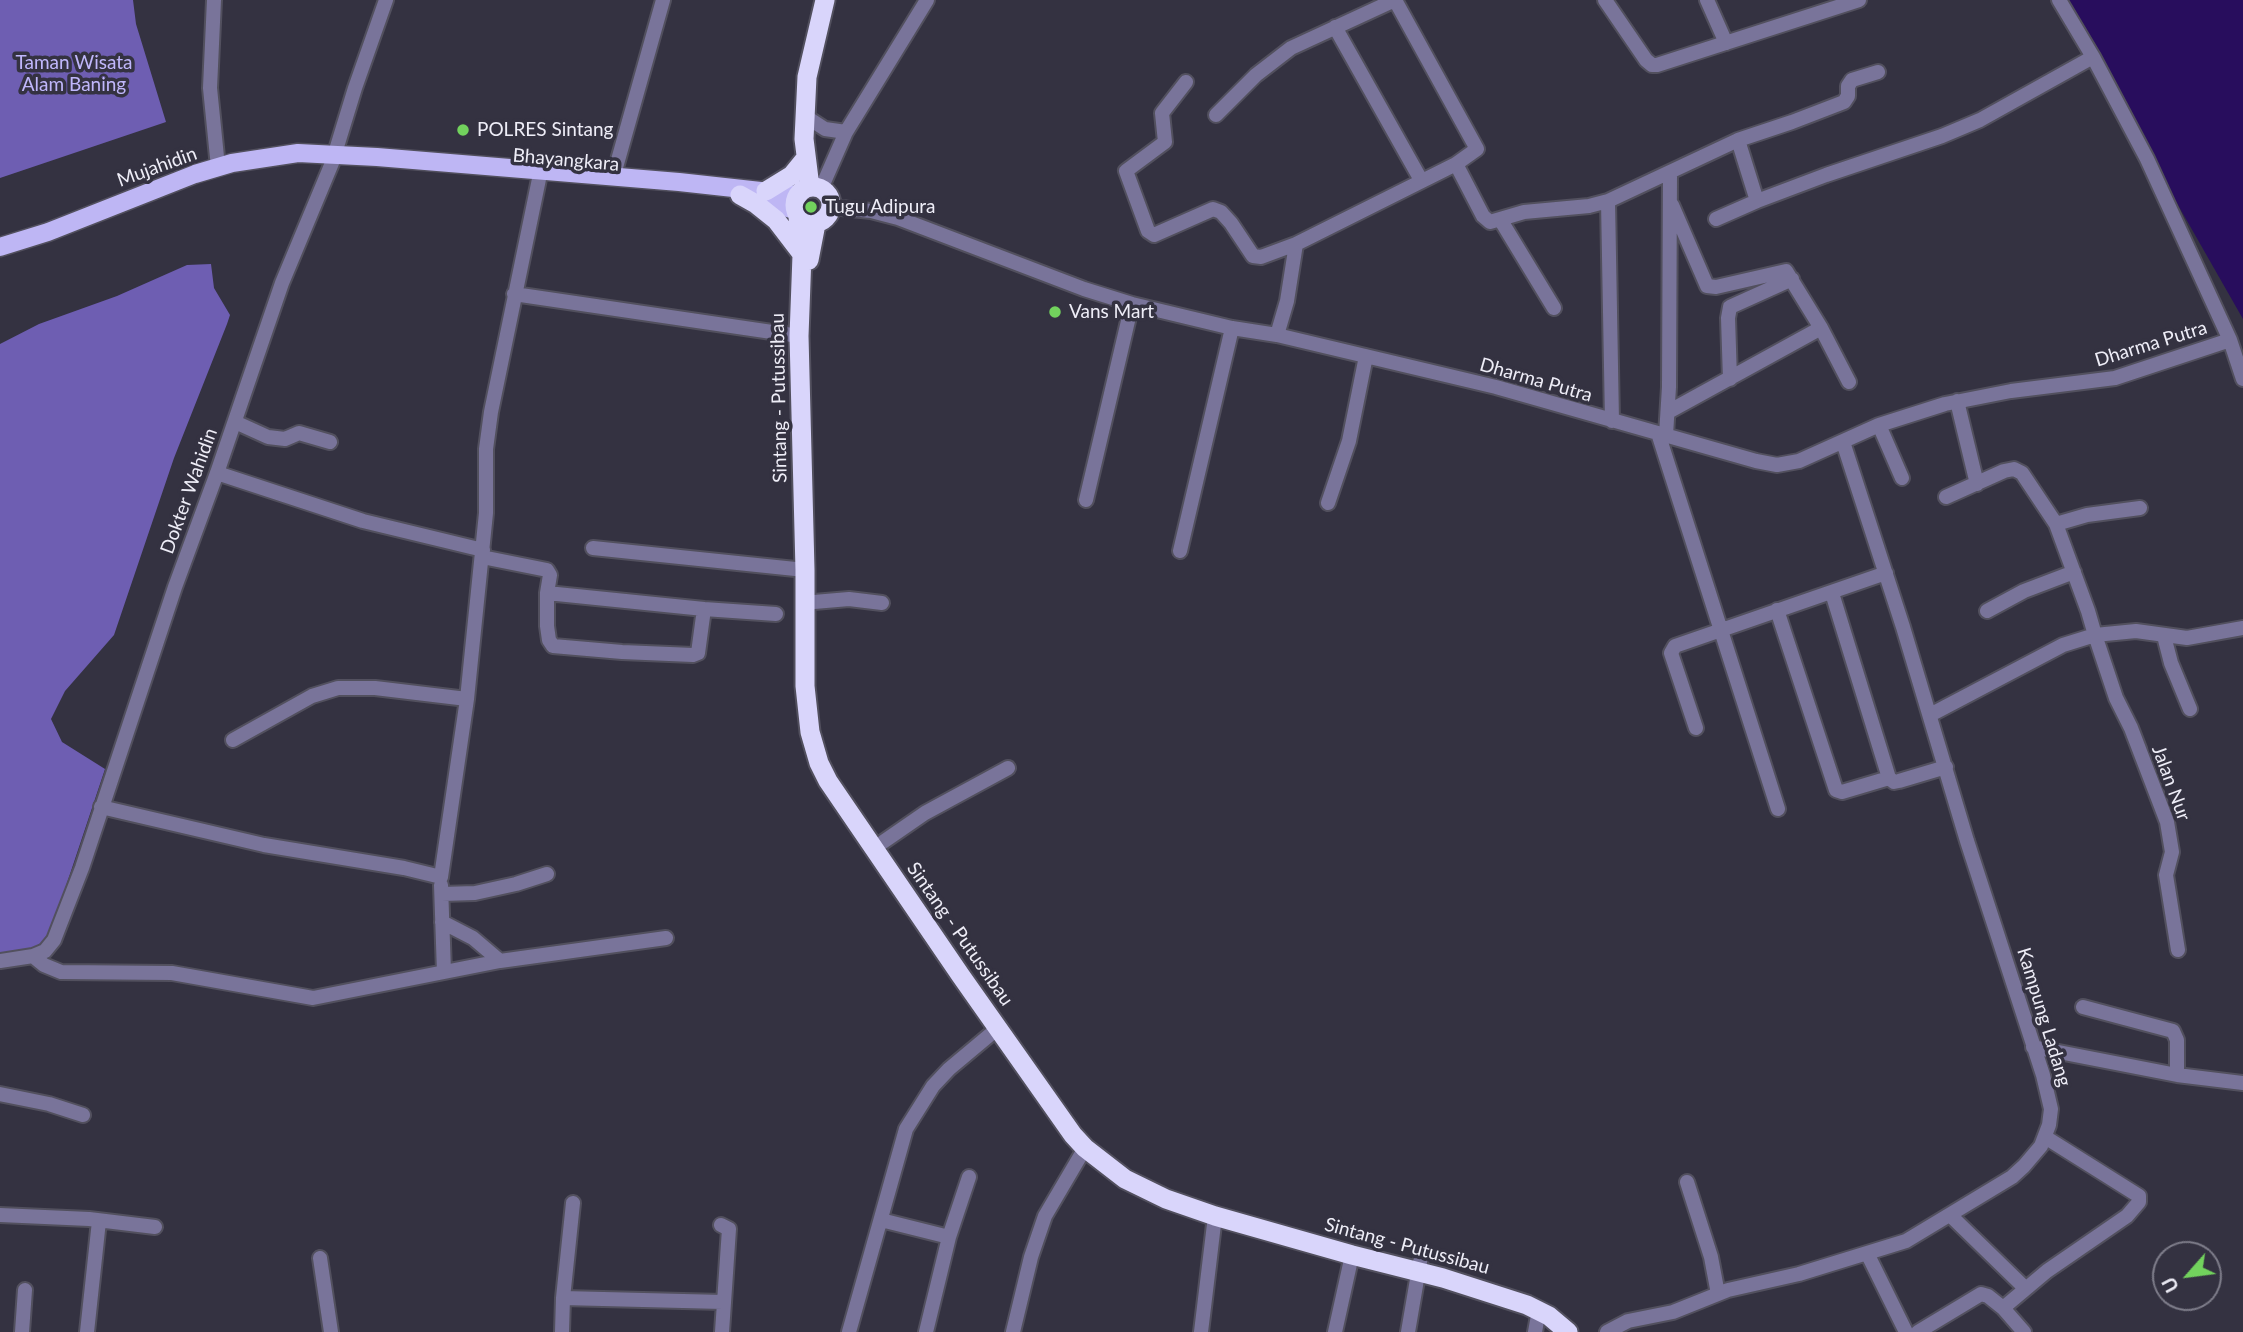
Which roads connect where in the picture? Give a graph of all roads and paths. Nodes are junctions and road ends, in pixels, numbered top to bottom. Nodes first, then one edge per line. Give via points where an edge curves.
1 (214, 0) edge
2 (386, 0) edge
3 (663, 0) edge
4 (825, 0) edge
5 (927, 0) edge
6 (1605, 0) edge
7 (1707, 0) edge
8 (1859, 0) edge
9 (2059, 0) edge
10 (1387, 2) edge
11 (1335, 27) junction
12 (1726, 43) junction
13 (2093, 57) junction
14 (1878, 72) dead end
15 (1186, 82) dead end
16 (1216, 114) dead end
17 (805, 116) junction
18 (846, 132) junction
19 (1738, 139) junction
20 (334, 158) junction
21 (806, 159) junction
22 (1456, 164) junction
23 (218, 167) junction
24 (1670, 172) junction
25 (613, 178) junction
26 (539, 179) junction
27 (1421, 180) junction
28 (766, 191) junction
29 (740, 195) junction
30 (1670, 200) junction
31 (1608, 201) junction
32 (1757, 201) junction
33 (806, 204) junction
34 (831, 207) joint
35 (1500, 219) junction
36 (1716, 219) dead end
37 (1296, 244) junction
38 (0, 247) edge
39 (802, 255) junction
40 (0, 257) edge
41 (1792, 279) junction
42 (514, 293) junction
43 (1132, 304) junction
44 (1554, 308) dead end
45 (1821, 327) junction
46 (1232, 328) junction
47 (1277, 335) junction
48 (799, 336) junction
49 (2230, 340) junction
50 (1366, 356) junction
51 (1730, 379) junction
52 (2243, 379) edge
53 (1849, 382) dead end
54 (1957, 401) junction
55 (1668, 412) junction
56 (1612, 421) junction
57 (235, 422) junction
58 (1879, 425) junction
59 (1662, 434) junction
60 (330, 442) dead end
61 (1843, 442) junction
62 (218, 473) junction
63 (1902, 478) dead end
64 (1977, 484) junction
65 (1946, 497) dead end
66 (1086, 500) dead end
67 (1328, 503) dead end
68 (2140, 508) dead end
69 (2056, 524) junction
70 (593, 548) dead end
71 (1180, 551) dead end
72 (482, 553) junction
73 (805, 570) junction
74 (2074, 572) junction
75 (1886, 573) junction
76 (547, 593) junction
77 (1832, 593) junction
78 (814, 602) junction
79 (882, 603) dead end
80 (704, 609) junction
81 (1777, 610) junction
82 (1987, 611) dead end
83 (776, 614) dead end
84 (2243, 628) edge
85 (1723, 631) junction
86 (2095, 635) junction
87 (2164, 636) junction
88 (467, 699) junction
89 (2190, 709) dead end
90 (1930, 715) junction
91 (1696, 728) dead end
92 (233, 740) dead end
93 (1008, 768) dead end
94 (1946, 768) junction
95 (1889, 778) junction
96 (101, 807) junction
97 (1778, 808) dead end
98 (883, 842) junction
99 (547, 874) dead end
100 (441, 877) junction
101 (442, 894) junction
102 (442, 922) junction
103 (666, 938) dead end
104 (2178, 950) dead end
105 (33, 956) junction
106 (0, 961) edge
107 (500, 961) junction
108 (444, 972) junction
109 (965, 973) junction
110 (2083, 1007) dead end
111 (998, 1028) junction
112 (2033, 1047) junction
113 (2177, 1075) junction
114 (2243, 1083) edge
115 (0, 1094) edge
116 (83, 1115) dead end
117 (2045, 1137) junction
118 (1085, 1148) junction
119 (969, 1177) dead end
120 (1687, 1182) dead end
121 (573, 1203) dead end
122 (0, 1215) edge
123 (1950, 1215) junction
124 (1214, 1216) junction
125 (881, 1220) junction
126 (99, 1221) junction
127 (721, 1225) dead end
128 (155, 1227) dead end
129 (948, 1237) junction
130 (1867, 1253) junction
131 (1352, 1255) junction
132 (320, 1258) dead end
133 (1419, 1268) junction
134 (2025, 1288) junction
135 (25, 1290) dead end
136 (1718, 1294) junction
137 (563, 1298) junction
138 (723, 1302) junction
139 (2003, 1308) junction
140 (1539, 1310) junction
141 (22, 1332) edge
142 (87, 1332) edge
143 (331, 1332) edge
144 (562, 1332) edge
145 (722, 1332) edge
146 (849, 1332) edge
147 (926, 1332) edge
148 (1013, 1332) edge
149 (1200, 1332) edge
150 (1335, 1332) edge
151 (1408, 1332) edge
152 (1535, 1332) edge
153 (1569, 1332) edge
154 (1582, 1332) edge
155 (1607, 1332) edge
156 (1906, 1332) edge
157 (1917, 1332) edge
158 (2024, 1332) edge

1 - 23 street via 210,88
2 - 20 street, Dokter Wahidin
3 - 25 street
4 - 17 highway, Sintang - Putussibau via 807,77
5 - 18 street
6 - 12 street via 1652,65
7 - 12 street
8 - 12 street
9 - 13 street, Dharma Putra
10 - 11 street
10 - 22 street via 1477,145 1475,152
11 - 16 street via 1275,59
11 - 27 street
13 - 32 street via 1980,120
13 - 49 street, Dharma Putra via 2147,159
14 - 19 street via 1852,80 1844,102
15 - 37 street via 1162,113 1165,142 1126,171 1148,231 1154,235 1213,209 1231,223 1253,256
17 - 18 street via 825,129
17 - 21 highway, Sintang - Putussibau
18 - 33 street
19 - 24 street
19 - 32 street
20 - 23 main road, Mujahidin via 279,154
20 - 25 main road, Bhayangkara
20 - 26 main road, Bhayangkara
20 - 40 main road, Mujahidin via 205,179 51,242
20 - 57 street, Dokter Wahidin via 282,283
21 - 28 highway via 792,175
21 - 33 highway, Sintang - Putussibau
22 - 27 street
22 - 35 street via 1483,216 1490,222
23 - 38 main road, Mujahidin
24 - 30 street
24 - 31 street
25 - 28 main road, Bhayangkara
26 - 29 main road, Bhayangkara
26 - 42 street
27 - 37 street
28 - 33 main road, Bhayangkara
29 - 33 main road, Bhayangkara
29 - 39 highway via 776,220
30 - 41 street via 1707,285 1716,287 1783,271
30 - 55 street
31 - 35 street
31 - 56 street
32 - 36 street
33 - 34 highway via 828,196
33 - 39 highway, Sintang - Putussibau
33 - 78 highway, Sintang - Putussibau
34 - 43 street, Dharma Putra via 898,218
35 - 44 street
37 - 47 street
39 - 48 highway, Sintang - Putussibau
41 - 45 street
41 - 51 street via 1730,307
42 - 48 street
42 - 72 street via 487,441
43 - 46 street, Dharma Putra
43 - 66 street
45 - 51 street
45 - 53 street
46 - 47 street, Dharma Putra
46 - 71 street
47 - 50 street, Dharma Putra
48 - 73 highway, Sintang - Putussibau
49 - 52 street, Dharma Putra
49 - 54 street, Dharma Putra via 2115,378
50 - 56 street, Dharma Putra
50 - 67 street via 1349,441
51 - 55 street
54 - 58 street, Dharma Putra
54 - 64 street
55 - 59 street
56 - 59 street, Dharma Putra
57 - 60 street via 268,437 285,439 299,433
57 - 62 street, Dokter Wahidin
58 - 61 street, Dharma Putra
58 - 63 street
59 - 61 street, Dharma Putra via 1777,465
59 - 85 street
61 - 75 street, Kampung Ladang
62 - 72 street via 363,521
62 - 96 street, Dokter Wahidin via 174,587
64 - 65 street
64 - 69 street, Jalan Nur via 2017,470
68 - 69 street
69 - 74 street, Jalan Nur
70 - 73 street
72 - 76 street via 547,570
72 - 88 street
73 - 109 highway, Sintang - Putussibau via 807,714 819,763 842,803
74 - 82 street
74 - 86 street, Jalan Nur
75 - 77 street
75 - 90 street, Kampung Ladang
76 - 80 street
76 - 80 street via 550,640 562,648 693,655 700,646
77 - 81 street
77 - 95 street
78 - 79 street via 849,599
78 - 98 highway, Sintang - Putussibau via 820,736 837,777
80 - 83 street
81 - 85 street
81 - 95 street via 1835,787 1842,792
84 - 87 street via 2187,638
85 - 91 street via 1675,646 1671,653
85 - 97 street
86 - 87 street via 2136,631
86 - 90 street via 2063,645
86 - 104 street, Jalan Nur via 2167,822 2172,852 2166,875
87 - 89 street
88 - 92 street via 338,688 312,696
88 - 100 street
90 - 94 street, Kampung Ladang
93 - 98 street via 925,813
94 - 95 street via 1894,782
94 - 112 street, Kampung Ladang
96 - 100 street via 264,845
96 - 105 street, Dokter Wahidin via 54,940
98 - 109 highway, Sintang - Putussibau
99 - 101 street via 475,893
100 - 101 street
101 - 102 street
102 - 107 street via 473,938
102 - 108 street
103 - 107 street
105 - 106 street
105 - 108 street via 61,972 172,973 313,998
107 - 108 street
109 - 111 highway, Sintang - Putussibau
109 - 133 highway, Sintang - Putussibau via 1080,1129 1125,1168 1194,1200
110 - 113 street via 2173,1031
111 - 118 highway, Sintang - Putussibau
111 - 125 street via 949,1069 918,1106 906,1129
112 - 113 street
112 - 117 street, Kampung Ladang via 2049,1097
113 - 114 street
115 - 116 street
117 - 123 street, Kampung Ladang via 2031,1160 2012,1177
117 - 134 street via 2140,1199 2127,1216
118 - 124 highway, Sintang - Putussibau via 1125,1179
118 - 148 street via 1045,1216
119 - 129 street
120 - 136 street via 1712,1257
121 - 137 street
122 - 126 street
123 - 130 street, Kampung Ladang via 1906,1241
123 - 134 street
124 - 131 highway, Sintang - Putussibau
124 - 149 street
125 - 129 street
125 - 146 street
126 - 128 street
126 - 142 street
127 - 138 street via 729,1229
129 - 147 street
130 - 136 street, Kampung Ladang
130 - 156 street
131 - 133 highway, Sintang - Putussibau
131 - 150 street
132 - 143 street
133 - 140 highway, Sintang - Putussibau
133 - 151 street
133 - 154 highway, Sintang - Putussibau via 1492,1283 1539,1299
134 - 139 street
135 - 141 street
136 - 155 street, Kampung Ladang via 1628,1321
137 - 138 street
137 - 144 street
138 - 145 street
139 - 157 street via 1981,1294
139 - 158 street
140 - 152 street
140 - 153 highway, Sintang - Putussibau

